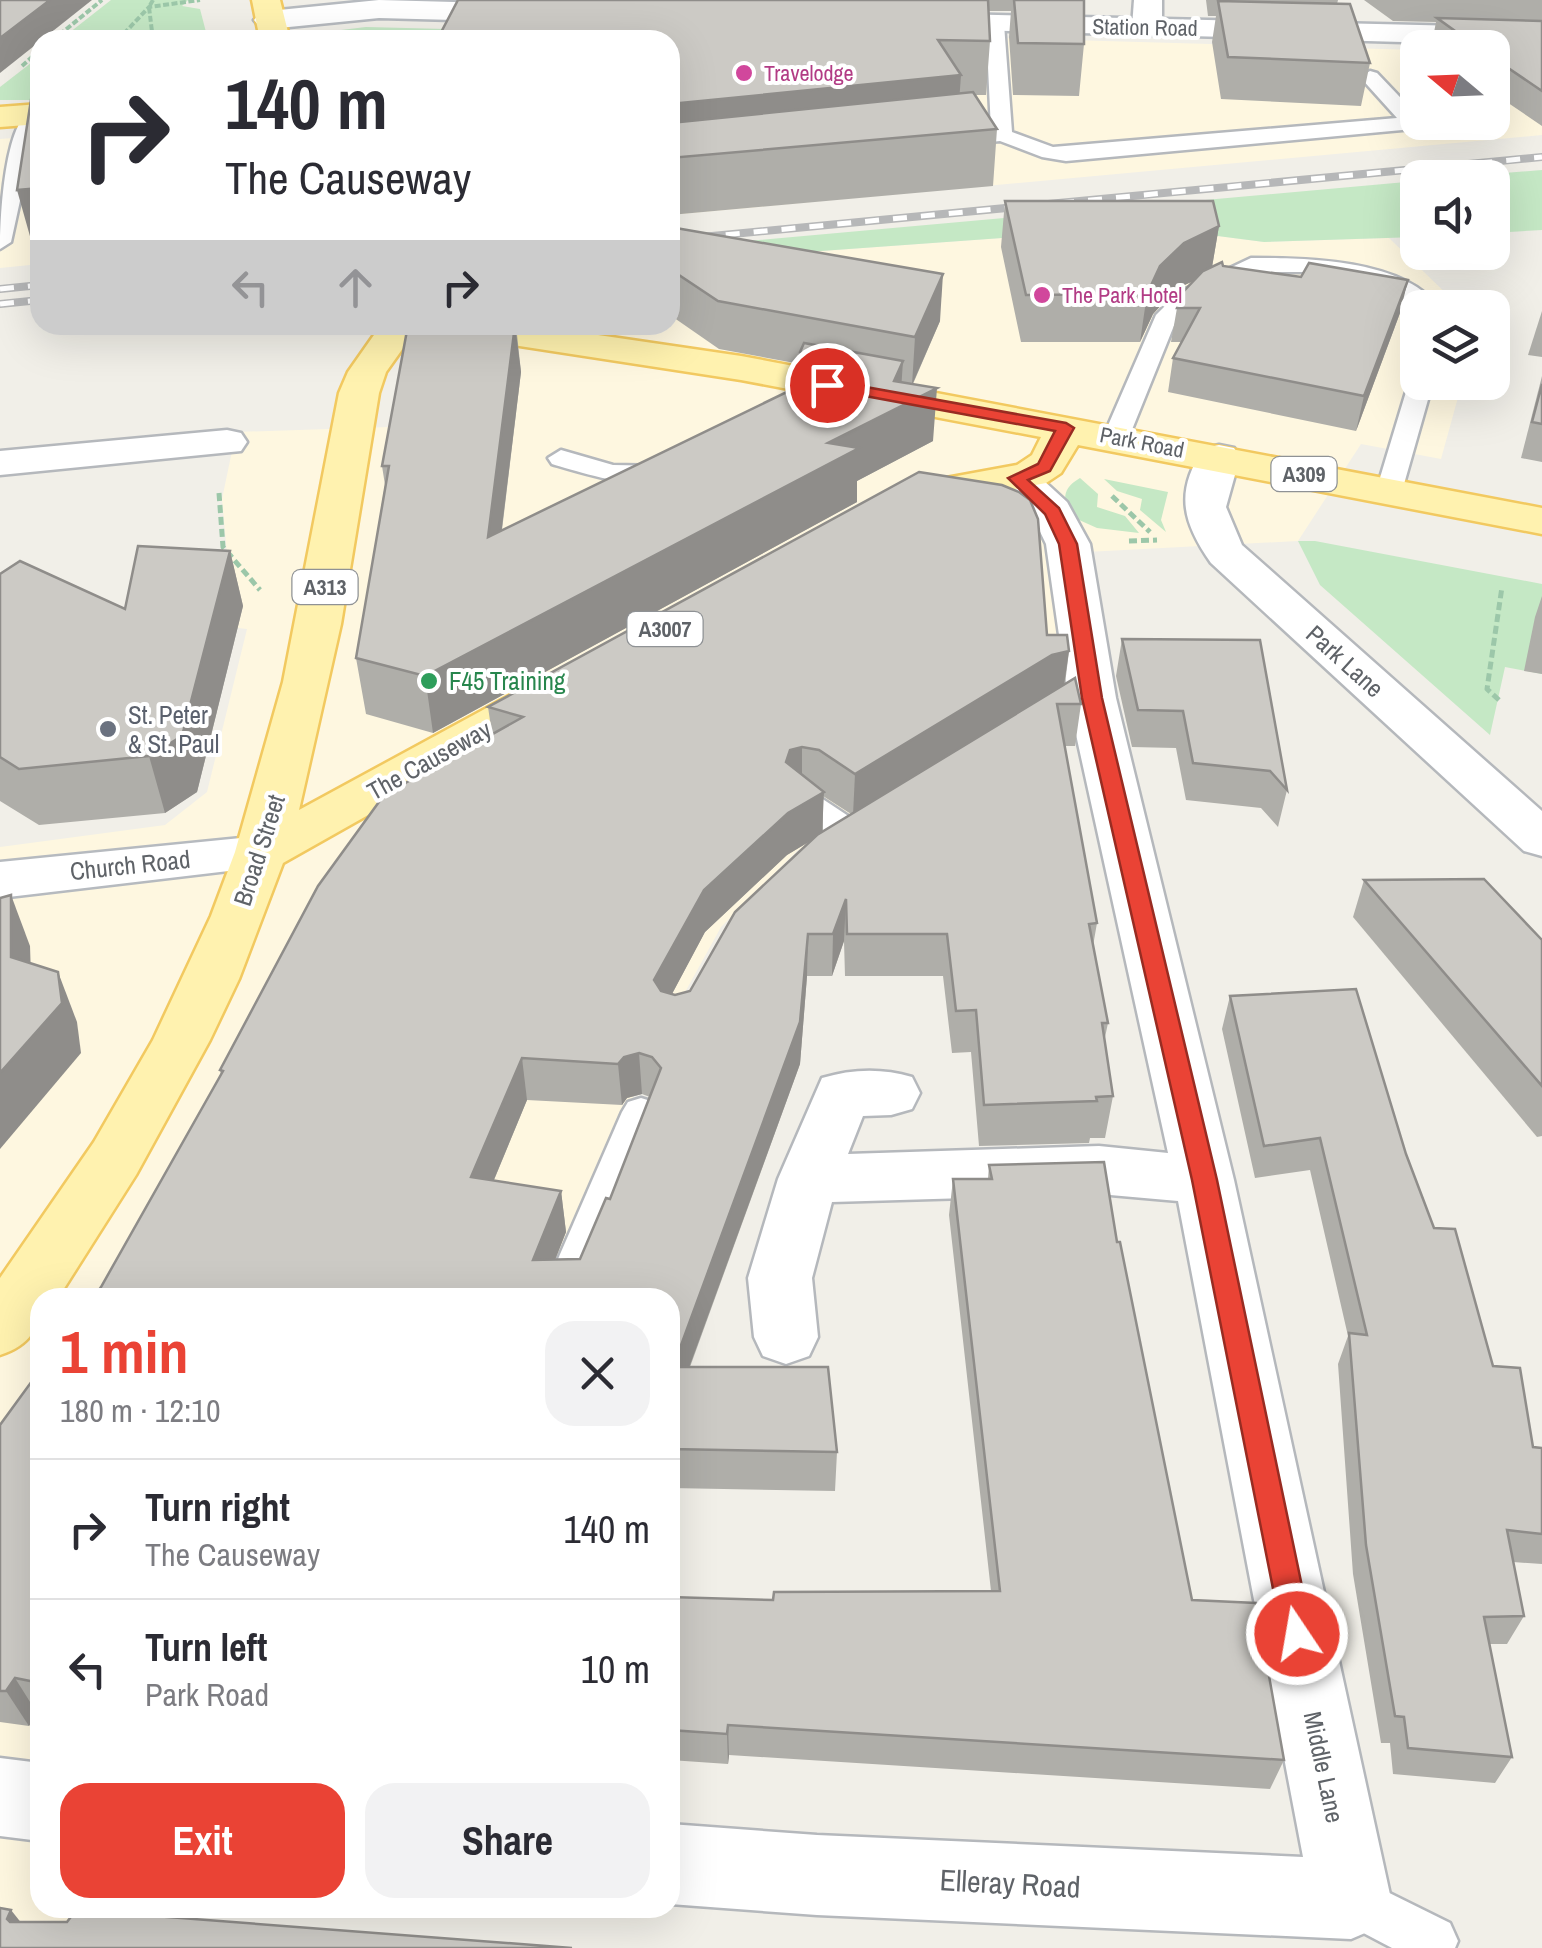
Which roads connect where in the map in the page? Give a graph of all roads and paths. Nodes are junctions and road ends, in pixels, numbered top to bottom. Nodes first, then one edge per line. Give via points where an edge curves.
1 (102, 0) edge
2 (152, 0) edge
3 (200, 0) edge
4 (425, 5) edge
5 (149, 7) junction
6 (544, 13) edge
7 (1148, 14) edge
8 (270, 20) edge
9 (883, 21) edge
10 (996, 24) junction
11 (65, 30) edge
12 (130, 30) edge
13 (152, 30) edge
14 (1542, 37) edge
15 (1370, 77) edge
16 (30, 115) edge
17 (0, 117) edge
18 (30, 134) edge
19 (1002, 135) junction
20 (923, 146) edge
21 (30, 192) edge
22 (10, 193) junction
23 (0, 242) edge
24 (1404, 290) edge
25 (391, 335) edge
26 (522, 335) edge
27 (623, 335) edge
28 (741, 368) junction
29 (1416, 400) edge
30 (1066, 428) junction
31 (1116, 437) junction
32 (227, 442) joint
33 (1219, 457) junction
34 (561, 458) dead end
35 (0, 463) edge
36 (1016, 478) junction
37 (1389, 490) junction
38 (1109, 494) dead end
39 (614, 498) edge
40 (866, 516) edge
41 (1542, 521) edge
42 (1159, 540) dead end
43 (1502, 587) dead end
44 (315, 639) junction
45 (596, 667) edge
46 (1499, 700) dead end
47 (804, 801) edge
48 (884, 815) edge
49 (853, 835) junction
50 (1542, 839) edge
51 (260, 853) junction
52 (819, 856) edge
53 (0, 880) edge
54 (890, 1093) dead end
55 (641, 1112) edge
56 (808, 1178) junction
57 (1204, 1180) junction
58 (565, 1288) edge
59 (0, 1328) edge
60 (786, 1337) dead end
61 (0, 1797) edge
62 (30, 1801) edge
63 (680, 1865) edge
64 (1351, 1899) junction
65 (1432, 1941) dead end

1 - 11 path
2 - 5 path
3 - 5 path
4 - 6 street
4 - 8 street
5 - 12 path
5 - 13 path
7 - 10 street, Station Road
7 - 14 street, Station Road
9 - 10 street, Station Road
10 - 19 lane
15 - 19 lane via 1413,122 1066,155
16 - 17 main road
18 - 22 lane
19 - 20 lane
21 - 22 lane
22 - 23 lane
24 - 31 lane via 1311,265 1250,265 1187,296 1164,320
25 - 44 main road, Broad Street / A313 via 359,393
26 - 28 main road, Park Road / A309
27 - 28 main road, Park Road / A309
28 - 30 main road, Park Road / A309 via 792,387
29 - 37 lane
30 - 31 main road, Park Road / A309
30 - 36 main road via 1044,467
31 - 33 main road, Park Road / A309
32 - 35 street
32 - 44 path via 218,498 222,547
33 - 37 main road, Park Road / A309
33 - 50 street, Park Lane via 1204,512 1226,554
34 - 39 lane via 612,473 681,472
36 - 40 main road via 934,489
36 - 57 street, Middle Lane via 1062,528 1076,702
37 - 41 main road, Park Road / A309
38 - 42 path
43 - 46 path via 1487,689
44 - 51 main road, Broad Street / A313
45 - 51 main road, The Causeway
47 - 49 lane
48 - 49 lane
49 - 52 lane
51 - 53 street, Church Road
51 - 59 main road, Broad Street / A313 via 206,990 142,1118
54 - 56 street via 843,1094
55 - 58 lane
56 - 57 street via 1098,1170
56 - 60 street via 780,1278
57 - 64 street, Middle Lane
61 - 62 street
63 - 64 street, Elleray Road
64 - 65 lane

